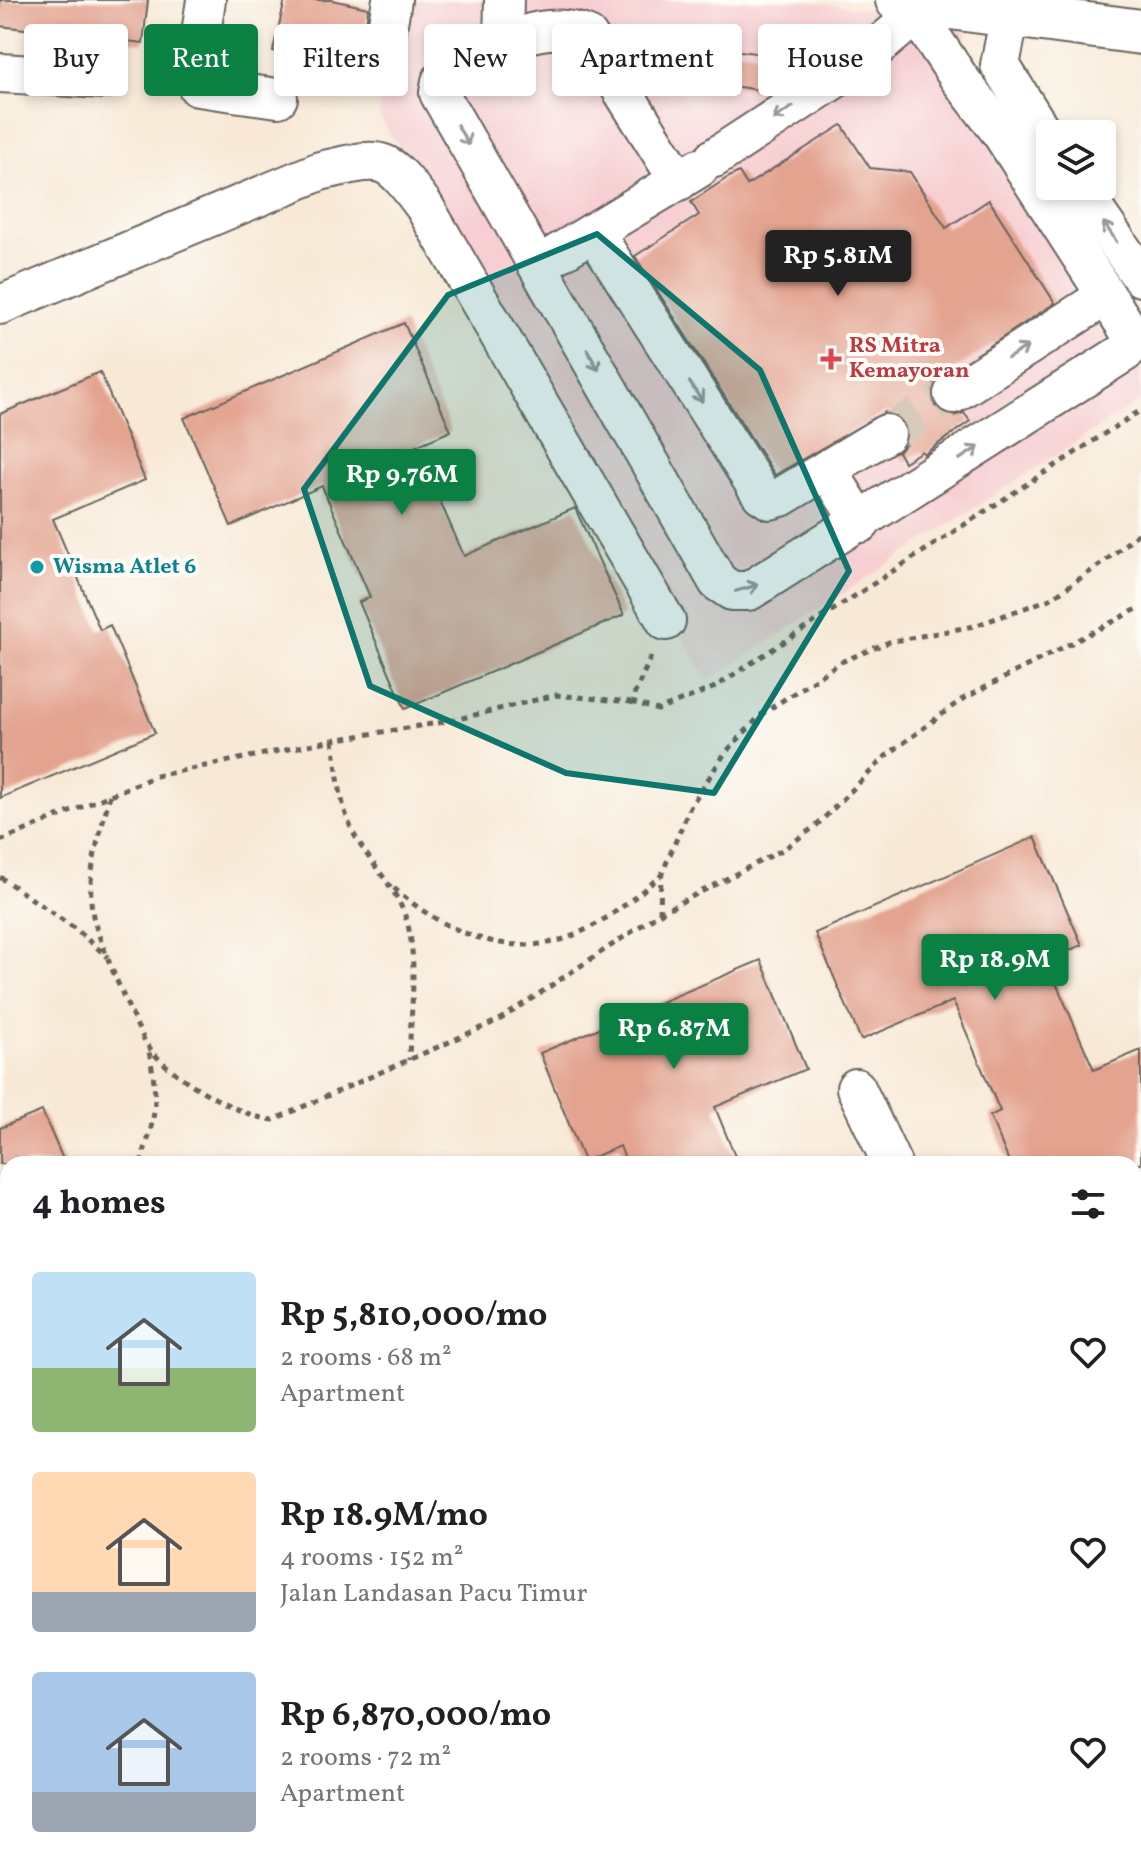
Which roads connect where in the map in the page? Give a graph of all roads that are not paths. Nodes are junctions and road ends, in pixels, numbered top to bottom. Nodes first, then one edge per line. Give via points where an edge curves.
1 (206, 0) edge
2 (392, 0) edge
3 (504, 0) edge
4 (919, 5) edge
5 (1010, 15) junction
6 (388, 24) edge
7 (503, 24) edge
8 (536, 32) edge
9 (1141, 32) edge
10 (0, 73) edge
11 (24, 74) edge
12 (441, 96) edge
13 (278, 98) dead end
14 (1036, 123) edge
15 (697, 169) junction
16 (1088, 200) edge
17 (594, 232) junction
18 (539, 265) junction
19 (1141, 277) edge
20 (1106, 296) junction
21 (0, 305) edge
22 (953, 394) tunnel mouth
23 (886, 434) tunnel mouth
24 (827, 469) junction
25 (861, 523) junction
26 (666, 621) road end
27 (856, 1088) dead end
28 (888, 1156) edge

1 - 13 street via 194,80 198,87
2 - 6 street
3 - 7 street
4 - 5 main road
4 -> 15 street via 856,65
4 - 20 street via 959,78 1002,134
5 - 9 main road
5 - 14 street via 1000,65
8 - 15 street via 570,28 588,36
10 - 11 street
12 -> 18 street
15 - 17 street
19 -> 16 street
17 - 18 street
17 -> 24 street via 761,494 770,500 781,497
18 -> 25 street via 718,582 732,591 749,591
22 -> 20 street
25 -> 20 street via 1125,352 1132,344 1131,334
21 - 26 street via 320,171 374,159 396,169 424,206
23 - 24 street
24 - 25 street
27 - 28 street

